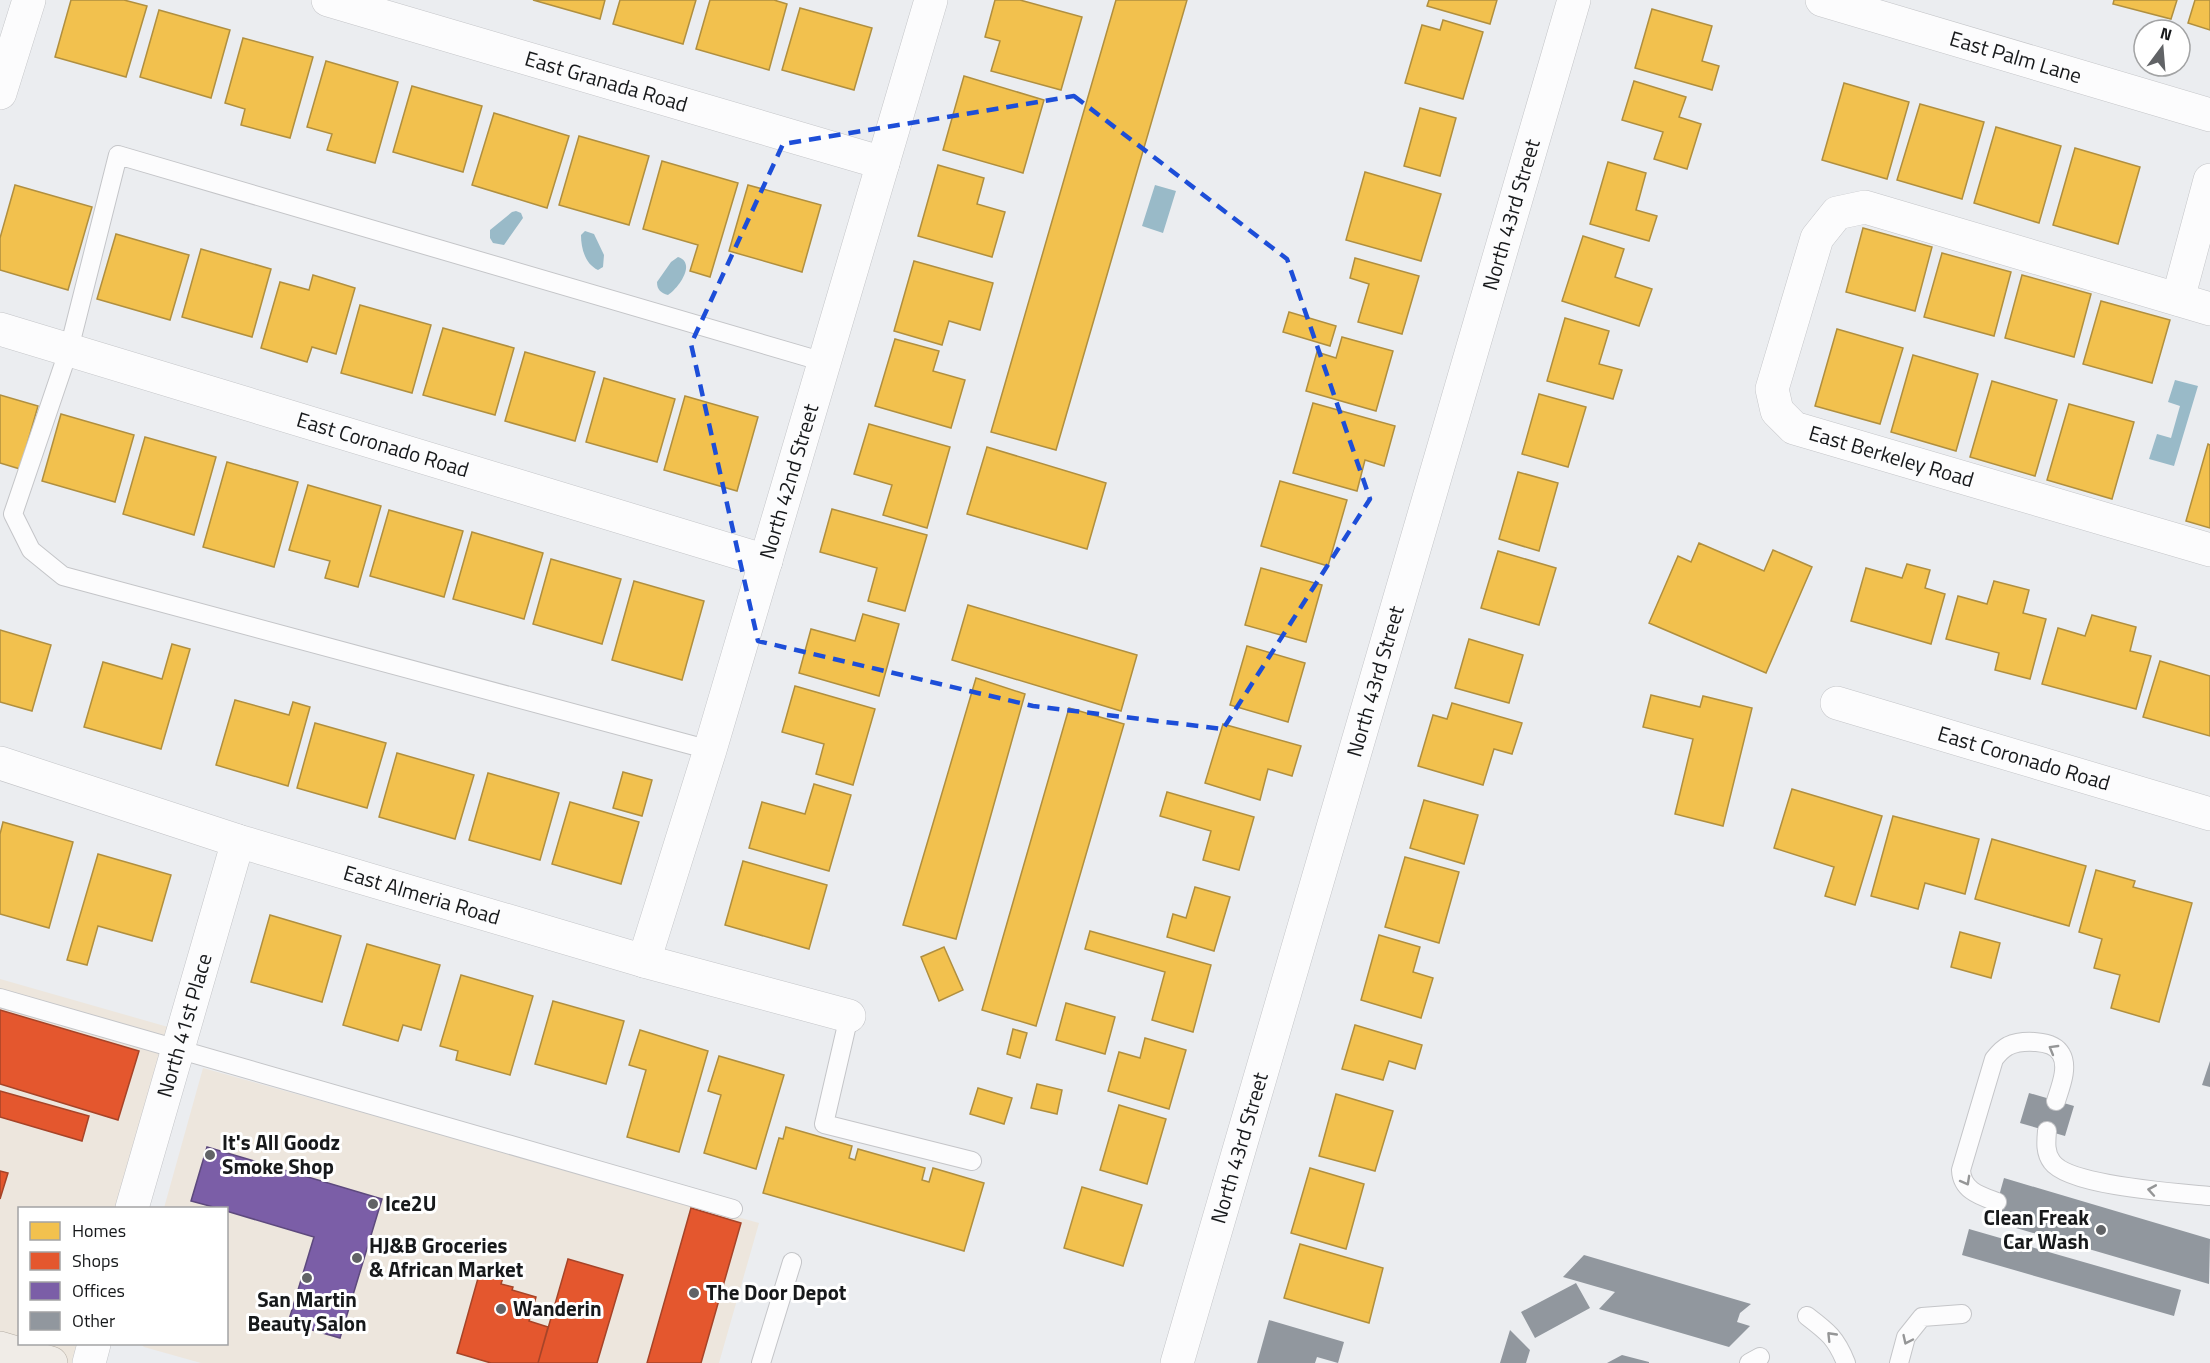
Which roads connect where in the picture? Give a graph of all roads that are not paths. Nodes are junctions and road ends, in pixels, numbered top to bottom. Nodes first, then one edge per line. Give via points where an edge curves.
1 (29, 0) edge
2 (328, 0) edge
3 (931, 0) edge
4 (1574, 0) edge
5 (1822, 0) edge
6 (0, 93) edge
7 (2210, 115) edge
8 (883, 163) junction
9 (2207, 190) edge
10 (2178, 299) junction
11 (2210, 309) edge
12 (0, 329) edge
13 (69, 349) junction
14 (824, 362) junction
15 (2210, 550) edge
16 (766, 561) junction
17 (1837, 703) dead end
18 (710, 750) junction
19 (0, 763) edge
20 (2210, 814) edge
21 (238, 841) junction
22 (644, 961) junction
23 (0, 998) edge
24 (849, 1016) joint
25 (177, 1050) junction
26 (2056, 1101) dead end
27 (2047, 1131) dead end
28 (972, 1161) dead end
29 (2210, 1196) edge
30 (1997, 1202) dead end
31 (133, 1207) edge
32 (733, 1209) dead end
33 (792, 1262) dead end
34 (1962, 1314) dead end
35 (1807, 1316) dead end
36 (94, 1345) edge
37 (0, 1348) edge
38 (51, 1363) edge
39 (88, 1363) edge
40 (761, 1363) edge
41 (1177, 1363) edge
42 (1846, 1363) edge
43 (1899, 1363) edge

1 - 6 street
2 - 8 street, East Granada Road
3 - 8 street, North 42nd Street
4 - 41 street, North 43rd Street
5 - 7 street, East Palm Lane
8 - 14 street, North 42nd Street
9 - 10 street
10 - 11 street, East Berkeley Road
10 - 15 street, East Berkeley Road via 1865,207 1837,213 1817,237 1772,389 1777,411 1794,428
12 - 13 street, East Coronado Road
13 - 14 lane via 118,155
13 - 16 street, East Coronado Road
13 - 18 lane via 13,514 31,550 63,576
14 - 16 street, North 42nd Street
16 - 18 street, North 42nd Street
17 - 20 street, East Coronado Road
18 - 22 street, North 42nd Street
19 - 21 street, East Almeria Road
21 - 22 street, East Almeria Road
21 - 25 street, North 41st Place
22 - 24 street, East Almeria Road
23 - 25 lane
24 - 28 lane via 824,1124
25 - 31 street, North 41st Place
25 - 32 lane
26 -> 30 lane via 2064,1062 2055,1047 2019,1042 2006,1047 1994,1059 1961,1176 1976,1195
29 -> 27 lane via 2074,1176 2053,1163 2047,1152
33 - 40 lane
34 -> 43 lane via 1922,1317 1906,1337
42 -> 35 lane via 1831,1334
36 - 39 street
37 - 38 main road

